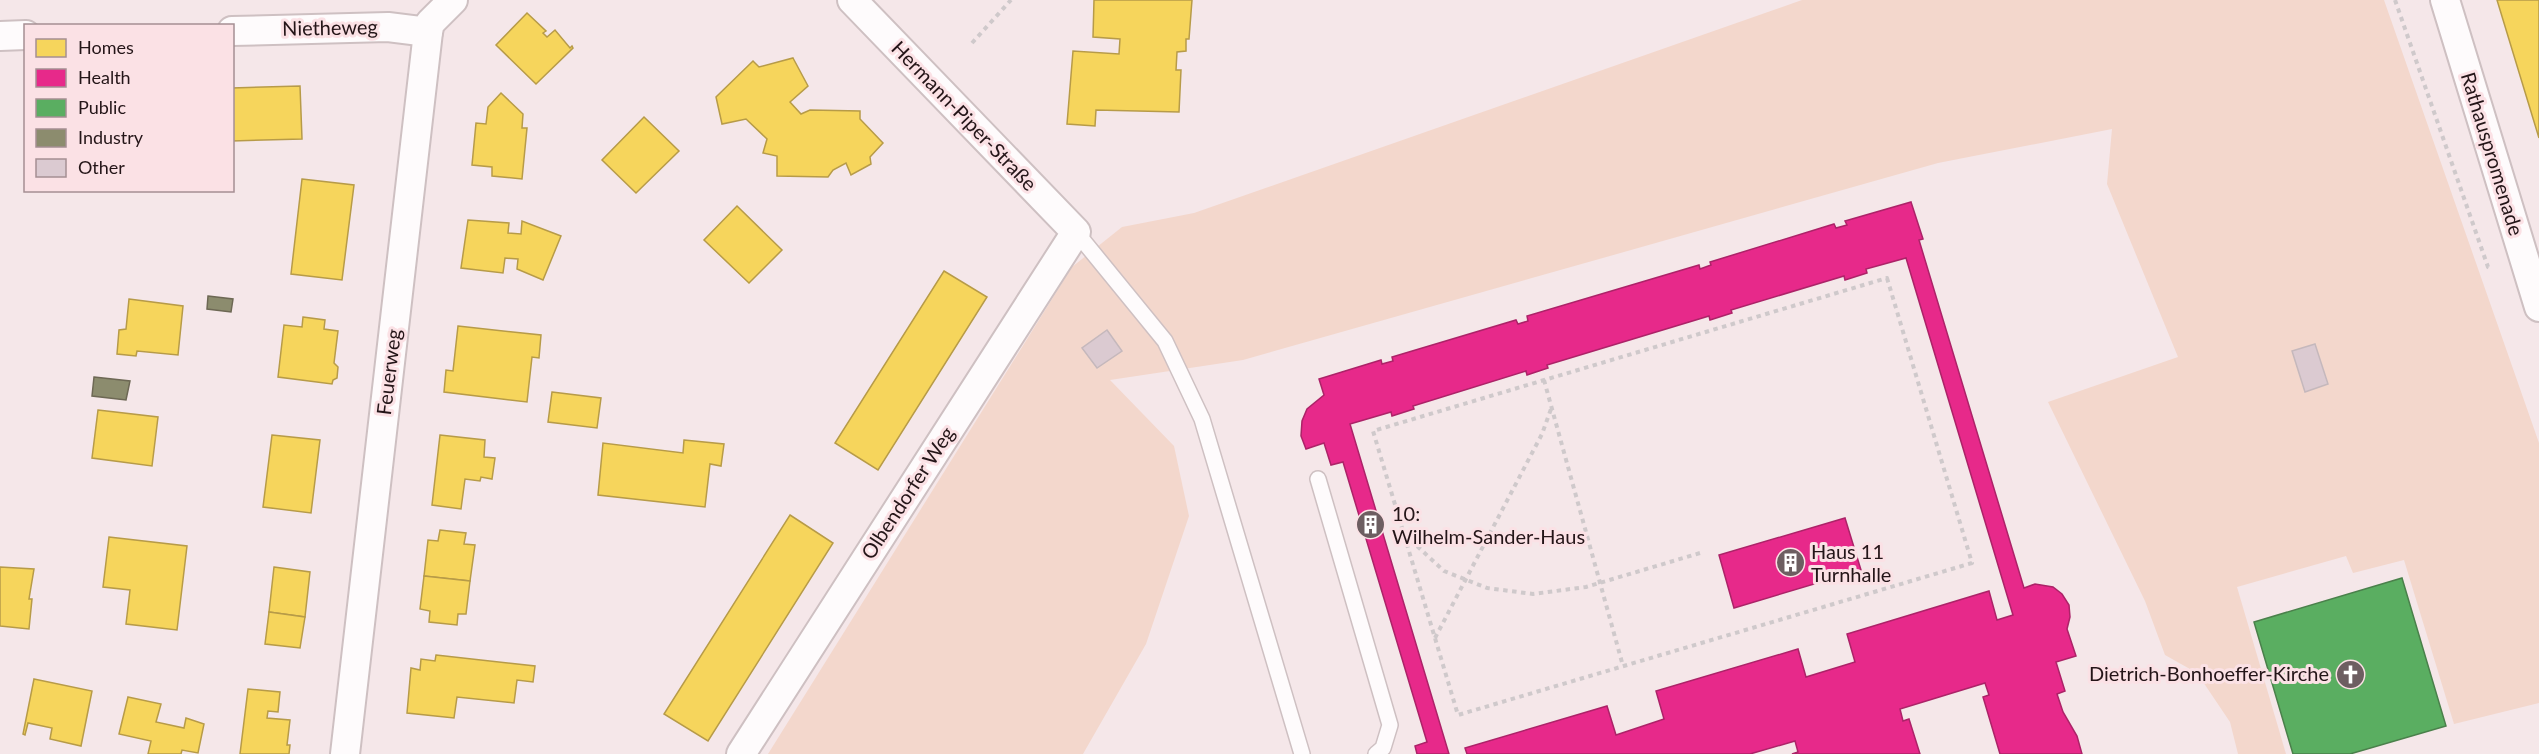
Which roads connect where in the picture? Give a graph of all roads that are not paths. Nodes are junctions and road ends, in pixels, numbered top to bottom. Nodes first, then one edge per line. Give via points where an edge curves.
1 (453, 0) edge
2 (852, 0) edge
3 (2445, 0) edge
4 (234, 31) edge
5 (428, 32) junction
6 (24, 35) edge
7 (0, 36) edge
8 (1076, 232) junction
9 (2533, 266) edge
10 (2539, 307) edge
11 (1318, 480) dead end
12 (345, 754) edge
13 (741, 754) edge
14 (1302, 754) edge
15 (1376, 754) edge

1 - 5 street, Feuerweg via 430,23
2 - 8 street, Hermann-Piper-Straße
3 - 9 street, Rathauspromenade
4 - 5 street, Nietheweg via 388,27
5 - 12 street, Feuerweg
6 - 7 street
8 - 13 street, Olbendorfer Weg
8 - 14 lane via 1165,340 1202,419
9 - 10 street, Rathauspromenade
11 - 15 lane via 1390,725 1383,748

